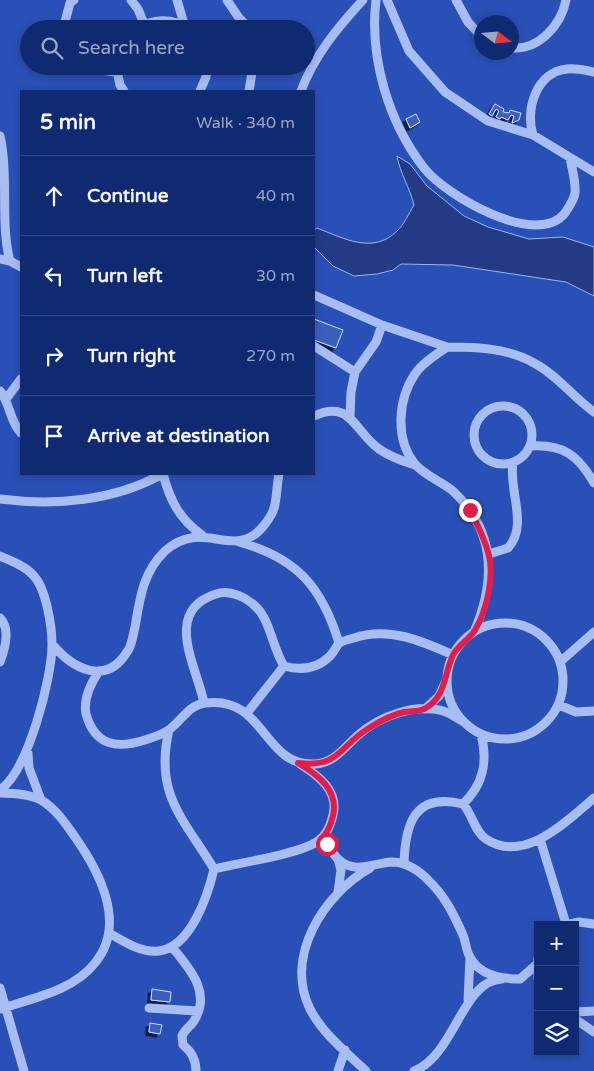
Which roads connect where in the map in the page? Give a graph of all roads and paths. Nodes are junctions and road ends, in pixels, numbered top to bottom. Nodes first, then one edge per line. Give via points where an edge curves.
1 (74, 0) edge
2 (131, 0) edge
3 (177, 0) edge
4 (227, 0) edge
5 (363, 0) edge
6 (376, 0) edge
7 (387, 0) edge
8 (456, 0) edge
9 (566, 0) edge
10 (65, 20) edge
11 (139, 20) edge
12 (183, 20) edge
13 (241, 20) edge
14 (474, 28) edge
15 (519, 47) edge
16 (315, 58) edge
17 (594, 72) edge
18 (118, 75) edge
19 (206, 75) edge
20 (252, 75) edge
21 (306, 75) edge
22 (124, 90) edge
23 (200, 90) edge
24 (249, 90) edge
25 (301, 90) edge
26 (533, 135) junction
27 (0, 136) edge
28 (570, 158) junction
29 (594, 172) edge
30 (0, 259) edge
31 (10, 261) junction
32 (20, 266) edge
33 (315, 296) edge
34 (382, 326) junction
35 (315, 347) edge
36 (447, 347) junction
37 (355, 372) junction
38 (20, 380) edge
39 (0, 391) edge
40 (6, 399) junction
41 (594, 412) edge
42 (315, 416) edge
43 (350, 416) junction
44 (20, 431) edge
45 (530, 446) junction
46 (513, 462) junction
47 (415, 465) junction
48 (160, 475) edge
49 (162, 475) edge
50 (279, 475) edge
51 (594, 483) edge
52 (0, 499) edge
53 (202, 535) junction
54 (239, 542) junction
55 (489, 554) junction
56 (0, 556) edge
57 (0, 618) edge
58 (474, 632) junction
59 (594, 632) edge
60 (339, 643) junction
61 (52, 644) junction
62 (453, 655) junction
63 (0, 662) edge
64 (560, 662) junction
65 (284, 666) junction
66 (99, 671) junction
67 (447, 678) junction
68 (204, 703) junction
69 (559, 705) junction
70 (425, 709) junction
71 (594, 711) edge
72 (247, 713) junction
73 (462, 721) junction
74 (169, 730) junction
75 (481, 734) junction
76 (28, 749) junction
77 (298, 763) junction
78 (0, 792) edge
79 (594, 798) edge
80 (41, 800) junction
81 (463, 804) junction
82 (322, 838) junction
83 (540, 839) junction
84 (338, 859) junction
85 (404, 864) junction
86 (370, 868) junction
87 (214, 869) junction
88 (338, 892) junction
89 (565, 921) edge
90 (579, 922) edge
91 (594, 924) edge
92 (109, 934) junction
93 (172, 947) junction
94 (470, 958) junction
95 (534, 965) edge
96 (509, 979) junction
97 (0, 988) edge
98 (468, 1000) junction
99 (3, 1008) edge
100 (149, 1008) dead end
101 (594, 1010) edge
102 (197, 1011) junction
103 (579, 1012) edge
104 (579, 1022) edge
105 (594, 1032) edge
106 (345, 1050) junction
107 (24, 1071) edge
108 (196, 1071) edge
109 (338, 1071) edge
110 (366, 1071) edge
111 (414, 1071) edge

1 - 10 street
2 - 11 street via 138,9
3 - 12 street
4 - 13 street
5 - 16 street
6 - 28 street via 375,36 380,70 393,115 425,170 464,201 486,212 516,222 552,223 571,206 575,193
7 - 26 street via 409,51 445,92 488,121
8 - 14 street
9 - 15 street via 558,22 548,34 533,44
17 - 26 street via 566,69 551,74 531,102 529,122
18 - 22 street
19 - 23 street
20 - 24 street
21 - 25 street
26 - 28 street
27 - 31 street via 0,232 2,248
28 - 29 street
30 - 31 street
31 - 32 street
33 - 34 street
34 - 36 street
34 - 37 street via 376,342
35 - 37 street
36 - 41 street via 482,348 534,362
36 - 47 street via 415,373 405,394 400,414 402,434
37 - 43 street
38 - 40 street
39 - 40 street
40 - 44 street
42 - 43 street via 338,411
43 - 47 street via 362,434 379,449
45 - 46 street
45 - 46 street via 530,426 519,411 500,406 482,415 474,432 478,451 494,463
45 - 51 street via 545,445 563,450 575,457
46 - 55 street via 511,474 517,533 508,548
47 - 55 street via 453,492 470,510
48 - 52 street via 141,486 106,496 49,501
49 - 53 street via 179,516
50 - 54 street via 275,506 268,519 258,534
53 - 54 street
53 - 66 street via 183,539 160,556 146,575 128,652 115,666
54 - 60 street via 277,557 309,582 329,612
55 - 58 street via 487,595
56 - 61 street via 34,575 45,596
57 - 63 street via 6,635
58 - 62 street
58 - 64 street via 490,625 508,623 525,626 546,640
59 - 64 street
60 - 62 street via 369,633 389,634 410,637
60 - 65 street via 331,655 308,669
61 - 66 street via 80,669
61 - 76 street via 44,695
62 - 67 street
64 - 69 street via 564,676
65 - 68 street via 259,609 234,594 218,593 206,598 195,606 187,620 185,637
65 - 72 street
66 - 74 street via 92,682 85,708 95,733 115,745 129,745
67 - 70 street via 439,696
67 - 73 street via 448,694
68 - 72 street via 235,706
68 - 74 street via 192,708
69 - 71 street via 576,712
69 - 75 street via 548,721 517,739 499,740
70 - 73 street via 445,712
70 - 77 street via 392,715 358,734 324,764
72 - 77 street via 284,756
73 - 75 street
74 - 87 street via 164,750 164,772 170,797
75 - 81 street via 486,752 484,767 476,788
76 - 78 street via 14,776
76 - 80 street via 29,768
77 - 82 street via 314,773 333,795 331,824
78 - 80 street
79 - 83 street
80 - 92 street via 70,829 97,870 104,891
81 - 83 street via 477,830 487,840 522,846
81 - 85 street via 435,801 420,808 412,818 405,840
82 - 84 street
82 - 87 street via 303,848
83 - 89 street
84 - 86 street via 357,868
84 - 88 street via 341,870
85 - 86 street via 393,862
85 - 94 street via 417,870 442,894
86 - 88 street
87 - 93 street via 199,912 186,934
88 - 106 street via 323,910 309,937 303,972 310,1008 320,1024
90 - 91 street
92 - 93 street via 140,948 159,951
92 - 99 street via 96,962 80,979
93 - 102 street via 200,986
94 - 96 street via 487,973
94 - 98 street
95 - 96 street via 520,979
96 - 98 street via 488,982
97 - 99 street
98 - 111 street via 443,1046 431,1061
99 - 107 street
100 - 102 street
101 - 103 street
102 - 108 street via 194,1021 182,1036 183,1045 196,1064
104 - 105 street
106 - 109 street
106 - 110 street

